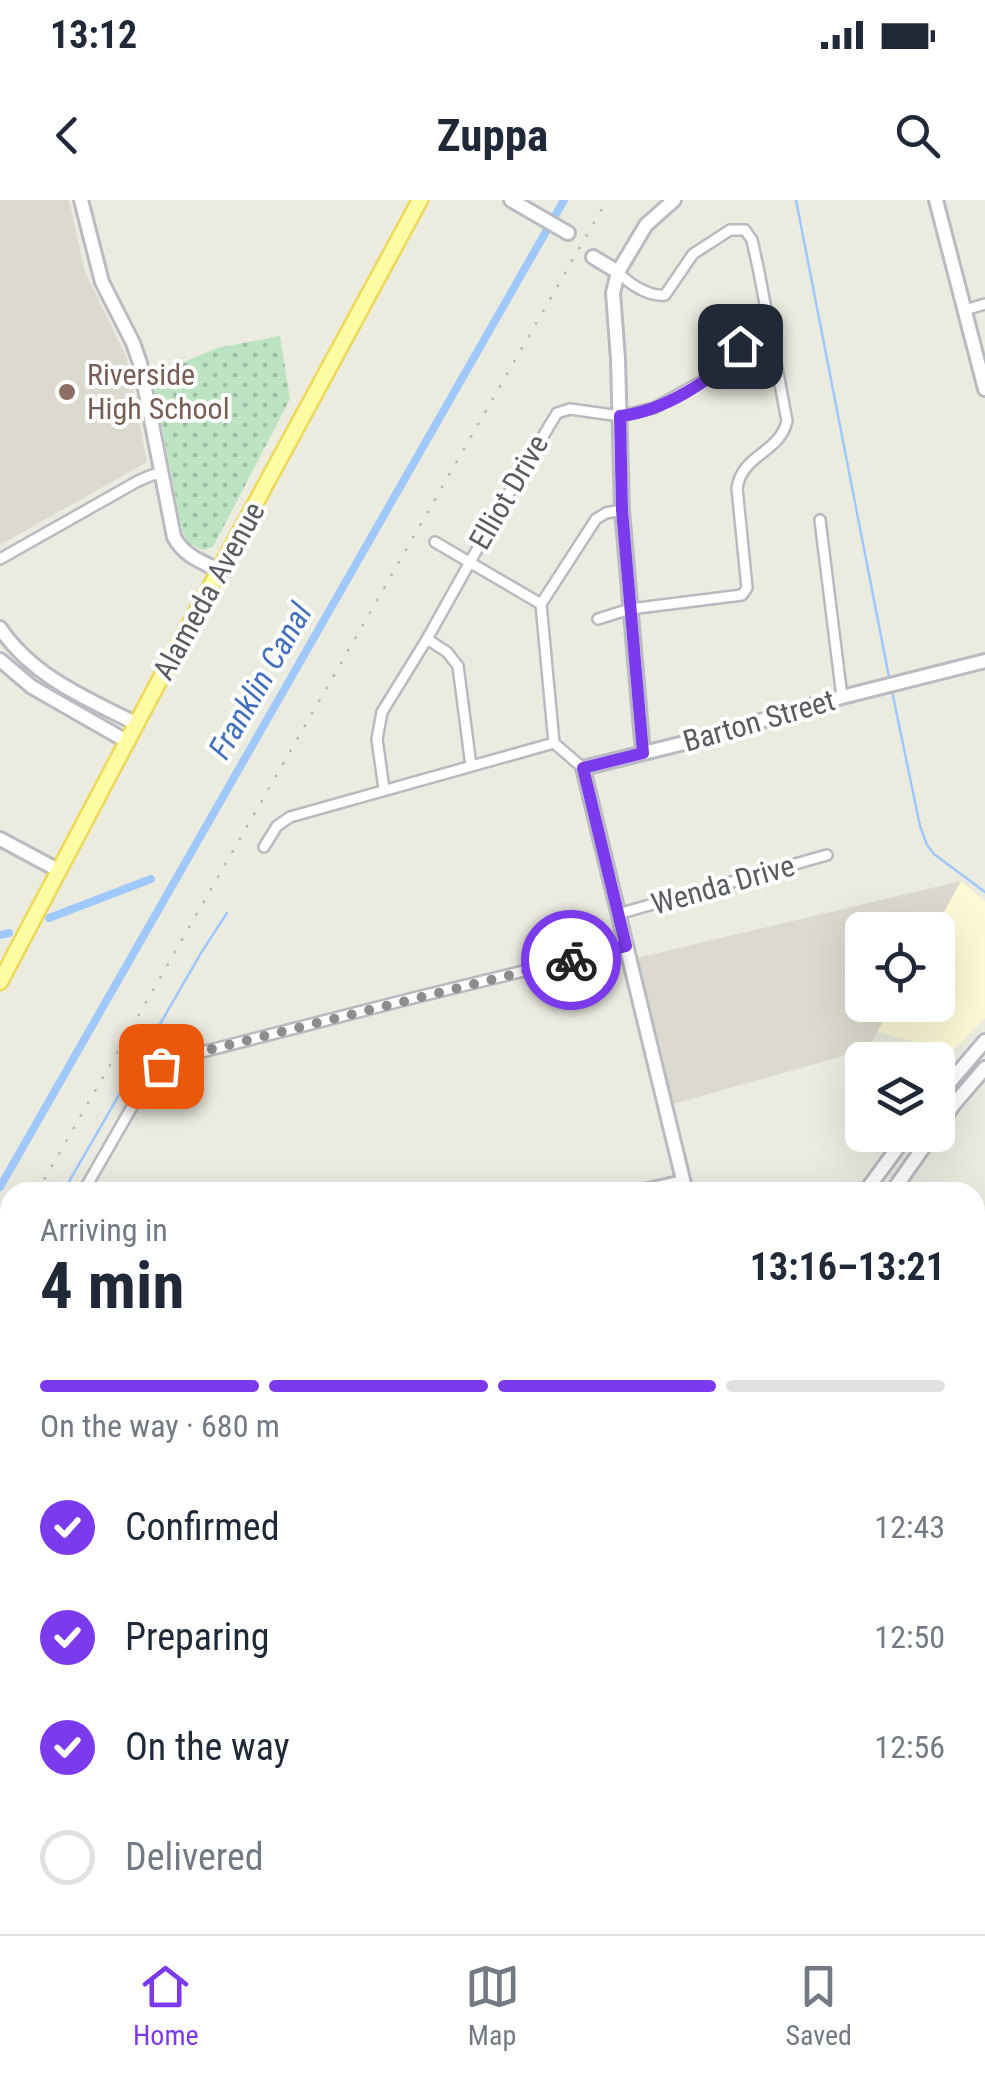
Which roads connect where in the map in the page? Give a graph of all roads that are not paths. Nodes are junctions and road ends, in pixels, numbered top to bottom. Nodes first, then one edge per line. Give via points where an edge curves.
1 (81, 200) edge
2 (420, 200) edge
3 (511, 200) edge
4 (674, 200) edge
5 (936, 200) edge
6 (564, 230) dead end
7 (593, 256) dead end
8 (618, 272) junction
9 (985, 304) edge
10 (965, 310) junction
11 (770, 335) junction
12 (985, 389) edge
13 (620, 416) junction
14 (161, 474) junction
15 (622, 510) junction
16 (820, 520) dead end
17 (436, 542) dead end
18 (0, 558) edge
19 (470, 562) junction
20 (221, 570) junction
21 (541, 604) junction
22 (630, 609) junction
23 (598, 619) dead end
24 (0, 628) edge
25 (427, 639) junction
26 (0, 660) edge
27 (985, 661) edge
28 (842, 697) junction
29 (137, 724) junction
30 (128, 742) junction
31 (554, 743) junction
32 (643, 753) junction
33 (471, 766) junction
34 (583, 768) junction
35 (384, 790) junction
36 (0, 839) edge
37 (264, 847) dead end
38 (827, 855) dead end
39 (58, 870) junction
40 (618, 914) junction
41 (626, 946) junction
42 (0, 982) edge
43 (984, 1044) edge
44 (985, 1068) edge
45 (955, 1077) edge
46 (955, 1103) edge
47 (894, 1152) edge
48 (920, 1152) edge
49 (89, 1182) edge
50 (684, 1182) edge
51 (872, 1182) edge
52 (899, 1182) edge

1 - 14 street via 102,282 140,363
2 - 20 main road, Alameda Avenue
3 - 6 street
4 - 8 street via 652,218
5 - 10 street
7 - 8 street
8 - 11 street via 665,295 694,254 722,234 745,230
8 - 13 street via 613,293
9 - 10 street
10 - 12 street
11 - 13 street, Elliot Drive via 744,344 713,375 654,408
11 - 22 street via 786,421 780,438 738,480 745,592
13 - 15 street
13 - 19 street, Elliot Drive via 556,413
14 - 18 street
14 - 20 street via 178,546
15 - 21 street via 596,519
15 - 22 street
16 - 28 street
17 - 19 street
19 - 21 street
19 - 25 street, Elliot Drive
20 - 29 main road, Alameda Avenue
21 - 31 street
22 - 23 street
22 - 32 street
24 - 29 street via 41,673
25 - 33 street via 458,666
25 - 35 street, Elliot Drive via 380,718
26 - 30 street via 32,688
27 - 28 street, Barton Street
28 - 32 street, Barton Street
29 - 30 main road, Alameda Avenue
30 - 39 main road, Alameda Avenue
31 - 33 street
31 - 34 street
32 - 34 street, Barton Street
33 - 35 street
34 - 40 street
35 - 37 street via 290,817
36 - 39 street
38 - 40 street, Wenda Drive
39 - 42 main road, Alameda Avenue
40 - 41 street
41 - 49 street, Wenda Drive via 168,1061 148,1080
41 - 50 street
43 - 45 street
44 - 46 street
47 - 51 street
48 - 52 street

